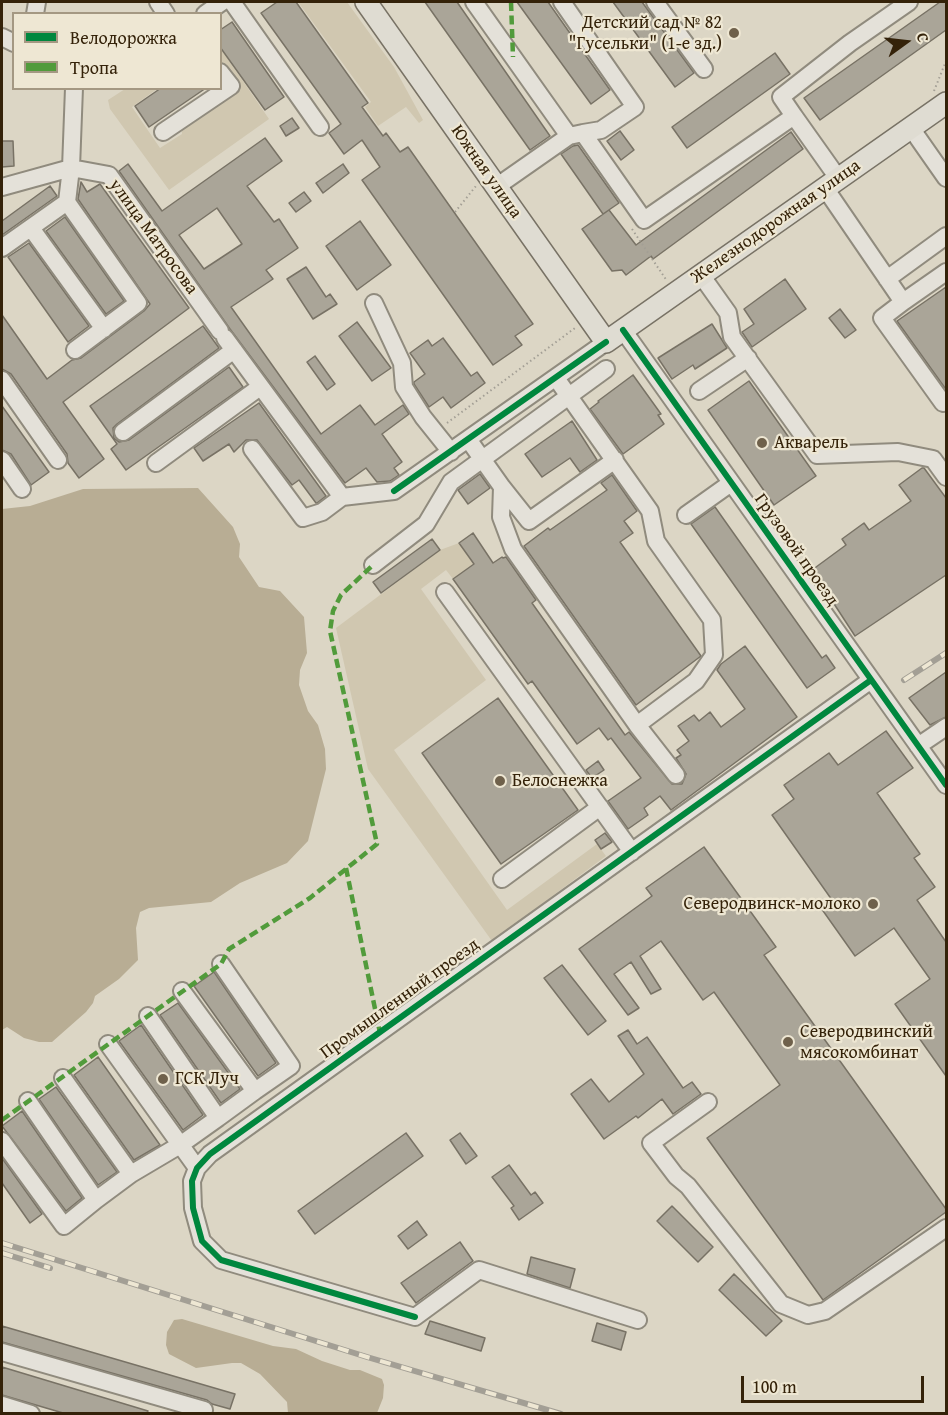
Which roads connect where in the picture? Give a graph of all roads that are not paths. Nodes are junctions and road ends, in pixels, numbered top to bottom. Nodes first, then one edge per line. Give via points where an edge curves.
1 (222, 2) edge
2 (232, 2) edge
3 (366, 2) edge
4 (474, 2) edge
5 (562, 2) edge
6 (654, 2) edge
7 (909, 2) edge
8 (208, 12) edge
9 (704, 69) dead end
10 (222, 75) edge
11 (74, 90) edge
12 (940, 97) edge
13 (794, 116) junction
14 (320, 127) dead end
15 (911, 128) junction
16 (163, 132) dead end
17 (576, 134) junction
18 (71, 168) junction
19 (946, 178) edge
20 (832, 183) junction
21 (487, 185) junction
22 (2, 187) edge
23 (67, 202) junction
24 (31, 228) junction
25 (946, 236) edge
26 (2, 248) edge
27 (946, 272) edge
28 (701, 275) junction
29 (887, 279) junction
30 (903, 302) junction
31 (374, 303) dead end
32 (104, 329) junction
33 (614, 336) junction
34 (226, 340) junction
35 (75, 350) dead end
36 (748, 358) junction
37 (606, 369) dead end
38 (556, 378) junction
39 (2, 380) edge
40 (260, 387) junction
41 (699, 391) dead end
42 (568, 396) junction
43 (946, 401) edge
44 (123, 432) dead end
45 (468, 439) junction
46 (252, 449) dead end
47 (451, 452) junction
48 (2, 460) edge
49 (58, 460) dead end
50 (483, 460) junction
51 (615, 460) junction
52 (156, 463) dead end
53 (946, 477) edge
54 (731, 483) junction
55 (502, 487) junction
56 (22, 489) dead end
57 (342, 497) junction
58 (686, 515) dead end
59 (373, 565) dead end
60 (445, 592) dead end
61 (871, 680) junction
62 (638, 725) junction
63 (946, 727) edge
64 (918, 746) junction
65 (676, 775) dead end
66 (946, 785) edge
67 (600, 807) junction
68 (632, 852) junction
69 (502, 879) dead end
70 (221, 964) dead end
71 (182, 991) dead end
72 (148, 1016) dead end
73 (108, 1044) dead end
74 (63, 1078) dead end
75 (255, 1091) junction
76 (28, 1101) dead end
77 (708, 1102) dead end
78 (218, 1118) junction
79 (2, 1141) edge
80 (180, 1145) junction
81 (197, 1168) junction
82 (131, 1174) junction
83 (96, 1200) junction
84 (946, 1228) edge
85 (638, 1320) dead end
86 (2, 1352) edge
87 (2, 1405) edge
88 (31, 1413) edge
89 (203, 1413) edge

1 - 8 street
2 - 14 street
3 - 21 main road, Южная улица
4 - 17 street
5 - 17 street via 635,107 601,130
6 - 9 street
7 - 13 street via 782,97
10 - 16 street via 231,86
11 - 18 street
12 - 15 main road, Железнодорожная улица
13 - 17 street via 644,220
13 - 20 street
15 - 19 street
15 - 20 main road, Железнодорожная улица
17 - 21 street
18 - 22 street, улица Матросова
18 - 23 street
18 - 34 street, улица Матросова via 109,175
20 - 28 main road, Железнодорожная улица
20 - 29 street
21 - 33 main road, Южная улица
23 - 24 street
23 - 32 street via 138,303
24 - 26 street
24 - 32 street
25 - 29 street
27 - 30 street
28 - 33 main road, Железнодорожная улица
28 - 36 street via 728,313 732,337
29 - 30 street
30 - 43 street via 882,318
31 - 47 street via 402,363 404,387
32 - 35 street
33 - 38 street
33 - 54 street, Грузовой проезд
34 - 40 street, улица Матросова
34 - 44 street
36 - 41 street
36 - 53 street via 817,455 898,452 933,459
37 - 42 street
38 - 42 street
38 - 45 street
39 - 49 street
40 - 52 street
40 - 57 street, улица Матросова
42 - 50 street
42 - 51 street
45 - 47 street
45 - 50 street
46 - 57 street via 303,518 321,512
47 - 57 street via 394,491
48 - 56 street
50 - 55 street
50 - 59 street via 452,482 426,524
51 - 55 street via 529,522
51 - 62 street via 650,510 656,541 712,620 714,655 696,681
54 - 58 street
54 - 61 street, Грузовой проезд
55 - 62 street via 501,517 513,549
60 - 67 street
61 - 64 street, Грузовой проезд
61 - 68 street, Промышленный проезд
62 - 65 street
63 - 64 street
64 - 66 street, Грузовой проезд
67 - 68 street
67 - 69 street
68 - 81 street, Промышленный проезд via 210,1154
70 - 75 street via 291,1066
71 - 75 street
72 - 78 street
73 - 80 street
74 - 82 street
75 - 78 street
76 - 83 street
77 - 84 street via 651,1143 781,1304 808,1315 825,1311
78 - 80 street
79 - 83 street via 64,1226
80 - 81 street
80 - 82 street
81 - 85 street via 192,1181 193,1208 202,1241 221,1260 416,1317 479,1270
82 - 83 street
86 - 89 street via 204,1410
87 - 88 street

